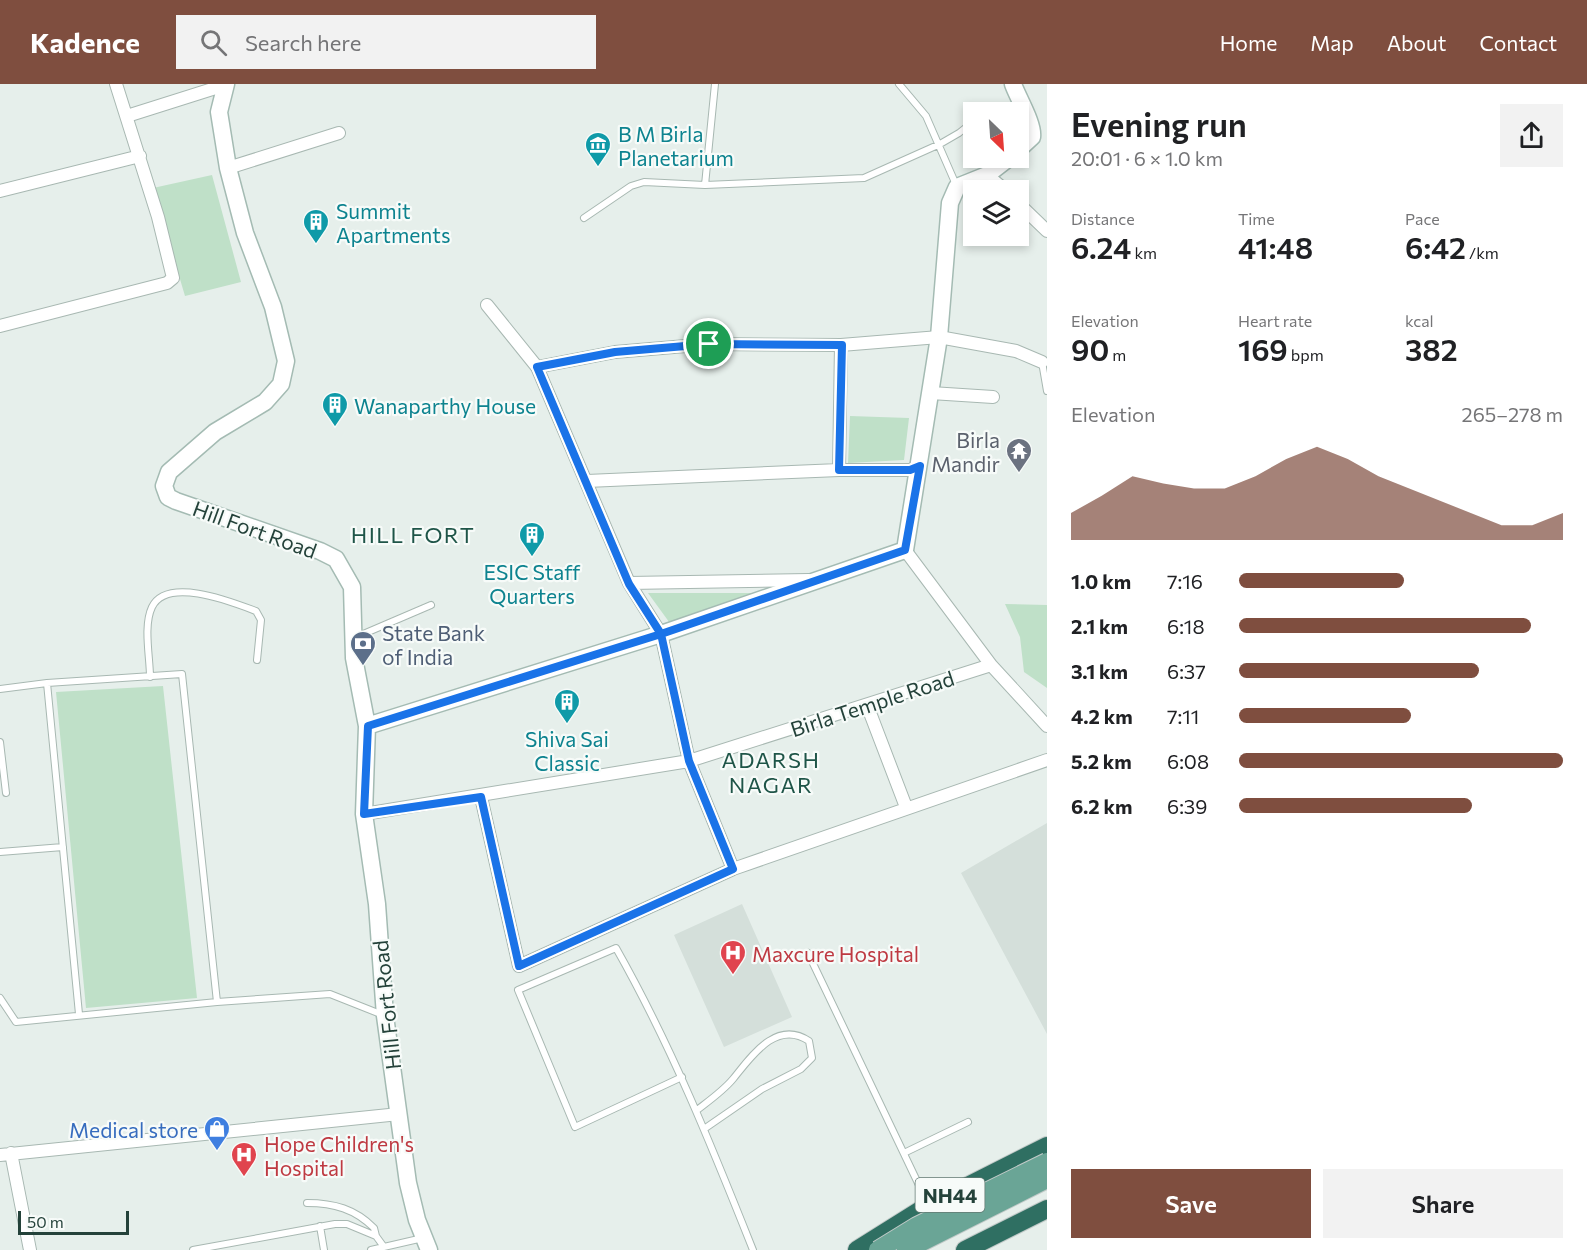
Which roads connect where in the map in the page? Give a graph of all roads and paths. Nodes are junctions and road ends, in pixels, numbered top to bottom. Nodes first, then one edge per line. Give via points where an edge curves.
1 (116, 84) edge
2 (715, 84) edge
3 (899, 84) edge
4 (1013, 84) edge
5 (225, 85) edge
6 (1019, 102) edge
7 (127, 116) junction
8 (1029, 123) edge
9 (963, 130) edge
10 (339, 133) dead end
11 (1029, 140) edge
12 (939, 144) junction
13 (140, 156) junction
14 (228, 168) junction
15 (996, 168) edge
16 (987, 175) junction
17 (993, 180) edge
18 (705, 185) junction
19 (957, 187) junction
20 (0, 191) edge
21 (1029, 214) edge
22 (584, 218) dead end
23 (1047, 231) edge
24 (487, 305) dead end
25 (0, 326) edge
26 (939, 337) junction
27 (842, 345) junction
28 (1042, 362) joint
29 (537, 367) junction
30 (1047, 391) edge
31 (931, 393) junction
32 (993, 397) dead end
33 (920, 466) junction
34 (839, 470) junction
35 (587, 481) junction
36 (905, 550) junction
37 (819, 580) junction
38 (629, 584) junction
39 (431, 605) dead end
40 (661, 634) junction
41 (354, 638) junction
42 (257, 660) dead end
43 (991, 665) junction
44 (150, 677) junction
45 (47, 683) junction
46 (0, 689) edge
47 (867, 705) junction
48 (368, 726) junction
49 (1047, 726) edge
50 (0, 742) edge
51 (1047, 760) edge
52 (689, 761) junction
53 (6, 794) dead end
54 (481, 797) junction
55 (906, 807) junction
56 (364, 814) junction
57 (63, 848) junction
58 (0, 852) edge
59 (733, 869) junction
60 (808, 953) dead end
61 (0, 998) edge
62 (217, 1002) junction
63 (79, 1014) junction
64 (385, 1016) junction
65 (682, 1077) junction
66 (697, 1110) junction
67 (399, 1114) junction
68 (968, 1122) dead end
69 (704, 1129) junction
70 (1047, 1146) edge
71 (904, 1153) junction
72 (6, 1154) edge
73 (1047, 1162) edge
74 (1047, 1179) edge
75 (307, 1203) dead end
76 (929, 1206) junction
77 (1047, 1209) edge
78 (320, 1226) junction
79 (376, 1236) junction
80 (427, 1244) edge
81 (984, 1246) edge
82 (384, 1247) junction
83 (30, 1250) edge
84 (193, 1250) edge
85 (324, 1250) edge
86 (371, 1250) edge
87 (753, 1250) edge
88 (857, 1250) edge
89 (878, 1250) edge
90 (906, 1250) edge
91 (965, 1250) edge

1 - 7 street
2 - 18 lane
3 - 12 lane via 926,116
4 - 6 main road
5 - 7 street
5 - 14 main road, Hill Fort Road via 219,111
7 - 13 street
8 - 11 main road via 1033,130
9 - 12 lane
10 - 14 street
12 - 18 lane via 864,178
12 - 19 lane
13 - 20 street
13 - 25 street via 167,250 171,281
14 - 41 main road, Hill Fort Road via 245,232 273,307 286,361 281,384 265,402 215,432 185,457 165,478 165,491 176,501 336,560 352,587
15 - 16 main road
16 - 17 street
16 - 19 main road
18 - 22 lane via 644,182 631,186
19 - 26 main road via 950,203
21 - 23 street
24 - 29 street
26 - 27 street
26 - 28 street via 1016,351
26 - 31 main road
27 - 29 street via 709,344 615,352
27 - 34 street
28 - 30 lane
29 - 35 street
31 - 32 street
31 - 33 main road
33 - 34 street via 910,470
33 - 36 main road
34 - 35 street
35 - 38 street
36 - 37 main road
36 - 43 street
37 - 38 street
37 - 40 main road
38 - 40 street
39 - 41 lane
40 - 48 main road
40 - 52 street
41 - 48 main road, Hill Fort Road via 354,658
42 - 44 lane via 261,620 256,611 219,597 175,592 159,597 152,607
43 - 47 street, Birla Temple Road
43 - 49 street
44 - 45 lane
44 - 62 lane via 182,675
45 - 46 lane
45 - 57 lane
47 - 52 street, Birla Temple Road
47 - 55 street
48 - 56 main road, Hill Fort Road
50 - 53 lane
51 - 55 street
52 - 54 street, Birla Temple Road
52 - 59 street
54 - 56 street, Birla Temple Road
54 - 59 street via 519,966
55 - 59 street
56 - 64 main road, Hill Fort Road via 377,904
57 - 58 lane
57 - 63 lane
60 - 71 lane
61 - 63 lane via 16,1022
62 - 63 lane
62 - 64 lane via 330,994
64 - 67 main road, Hill Fort Road
65 - 65 lane via 616,948 518,990 575,1127
65 - 66 lane
66 - 69 lane
66 - 69 lane via 726,1087 762,1044 793,1034 809,1041 812,1058 801,1069 762,1089
67 - 72 street
67 - 80 main road, Hill Fort Road via 408,1183
68 - 71 lane
69 - 87 lane
70 - 76 highway, NH44
71 - 76 lane
72 - 83 street
73 - 89 main road, bridge via 917,1226
74 - 90 main road, bridge
75 - 79 lane via 350,1210 374,1228
76 - 88 highway, NH44
77 - 81 highway, NH44
78 - 79 lane via 347,1224
78 - 84 lane
78 - 85 lane
79 - 82 lane
80 - 82 lane
81 - 91 highway, NH44
82 - 86 lane

